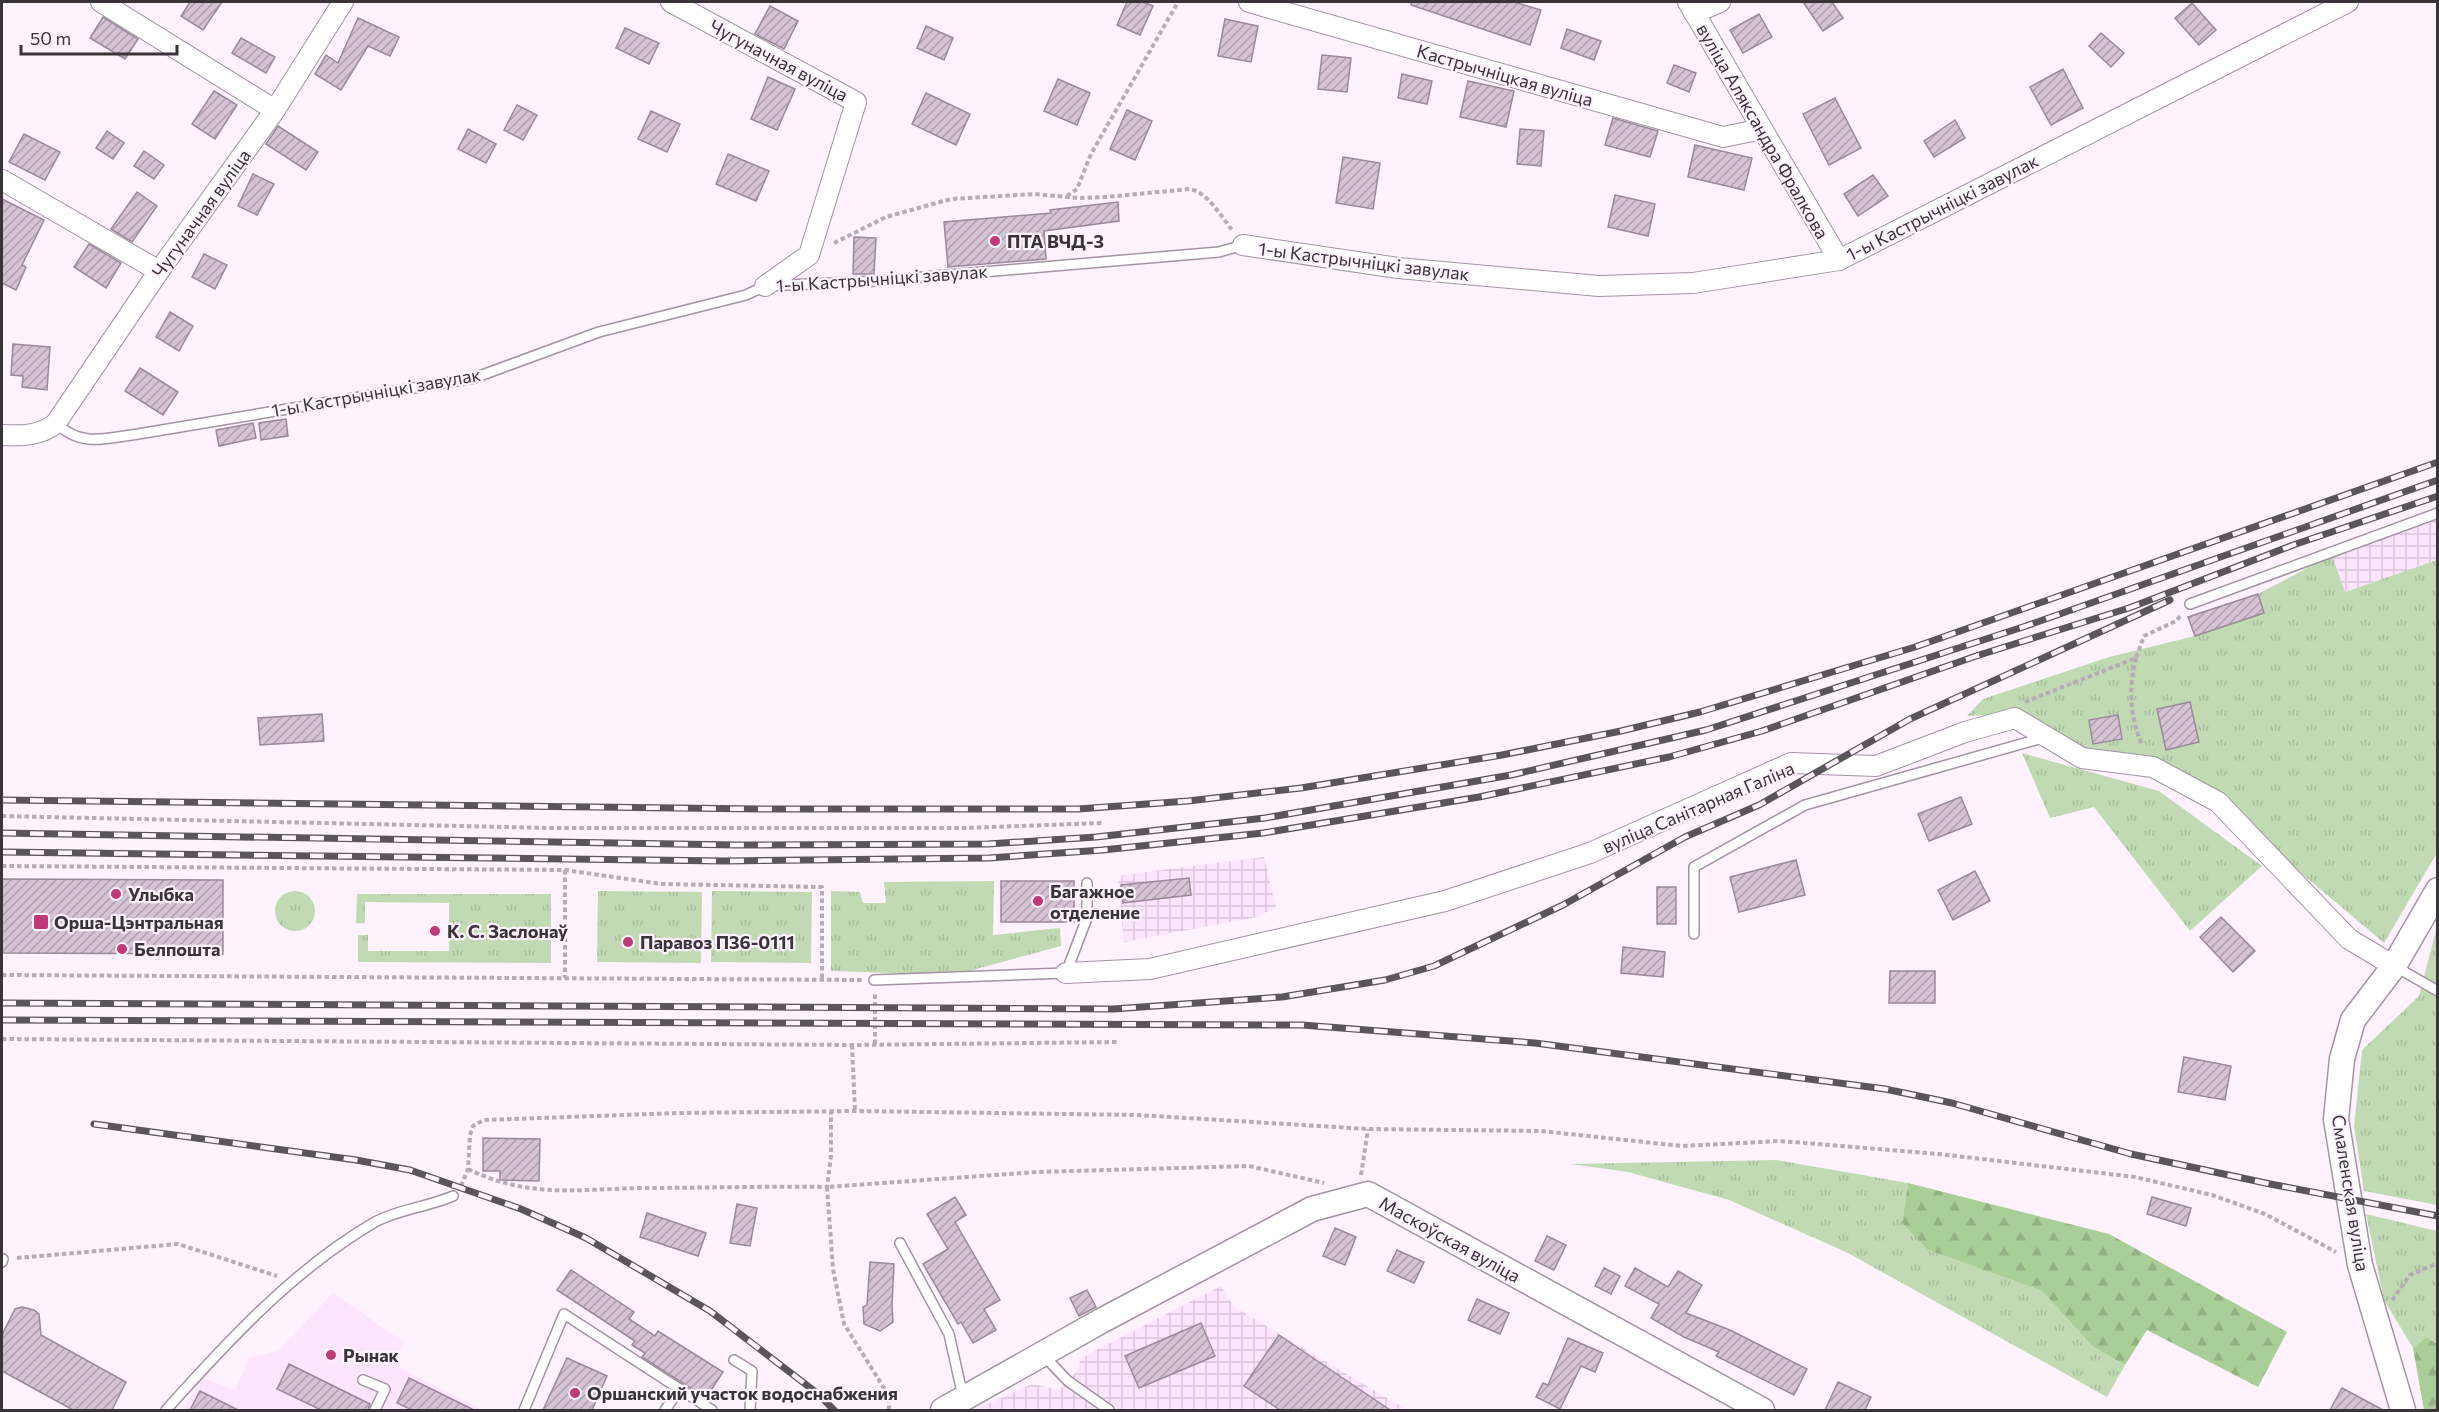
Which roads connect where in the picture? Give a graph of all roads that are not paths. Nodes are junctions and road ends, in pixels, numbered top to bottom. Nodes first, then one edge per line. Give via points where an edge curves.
1 (101, 2) edge
2 (343, 2) edge
3 (671, 2) edge
4 (1249, 2) edge
5 (1720, 2) edge
6 (2348, 2) edge
7 (1691, 7) edge
8 (275, 110) junction
9 (1762, 129) junction
10 (2, 180) edge
11 (1243, 245) joint
12 (1839, 260) junction
13 (159, 271) junction
14 (765, 286) junction
15 (56, 423) junction
16 (2, 435) edge
17 (2438, 513) edge
18 (2190, 604) road end
19 (2047, 737) junction
20 (1087, 883) dead end
21 (2438, 890) edge
22 (1694, 934) dead end
23 (2394, 966) junction
24 (1066, 973) junction
25 (874, 980) road end
26 (2438, 991) edge
27 (453, 1196) road end
28 (900, 1243) dead end
29 (1042, 1354) junction
30 (734, 1360) dead end
31 (363, 1380) dead end
32 (680, 1389) junction
33 (953, 1405) edge
34 (166, 1410) edge
35 (375, 1410) edge
36 (524, 1410) edge
37 (665, 1410) edge
38 (712, 1410) edge
39 (743, 1410) edge
40 (750, 1410) edge
41 (1109, 1410) edge
42 (1762, 1410) edge
43 (2403, 1410) edge

1 - 8 street
2 - 8 street, Чугуначная вуліца
3 - 14 street, Чугуначная вуліца via 856,102 810,255
4 - 9 street, Кастрычніцкая вуліца via 1723,137
5 - 7 street
6 - 12 street, 1-ы Кастрычніцкі завулак
7 - 9 street, вуліца Аляксандра Фралкова
8 - 13 street, Чугуначная вуліца
9 - 12 street, вуліца Аляксандра Фралкова
10 - 13 street
11 - 12 street, 1-ы Кастрычніцкі завулак via 1398,268 1599,286 1693,283
11 - 14 lane, 1-ы Кастрычніцкі завулак via 1207,254 877,281
13 - 15 street, Чугуначная вуліца
14 - 15 lane, 1-ы Кастрычніцкі завулак via 746,296 598,332 474,378 88,440 74,437
15 - 16 street via 47,430
17 - 18 lane
19 - 22 lane via 1805,805 1704,861 1694,867
19 - 23 street, вуліца Санітарная Галіна via 2082,758 2149,766 2218,802 2349,939
19 - 24 street, вуліца Санітарная Галіна via 2015,718 1965,732 1876,766 1791,763 1590,852 1445,901 1150,969
20 - 24 lane via 1087,918
21 - 23 street, Смаленская вуліца
23 - 26 lane
23 - 43 street, Смаленская вуліца via 2353,1020 2342,1059 2336,1119 2360,1265
24 - 25 lane
27 - 34 lane via 377,1221 323,1258 225,1345
28 - 33 lane via 949,1334
29 - 33 street, Маскоўская вуліца
29 - 41 lane via 1068,1381
29 - 42 street, Маскоўская вуліца via 1312,1209 1368,1194
30 - 40 lane via 752,1371
31 - 35 lane via 385,1389
32 - 36 lane via 564,1314
32 - 37 lane
32 - 38 lane
39 - 40 lane

